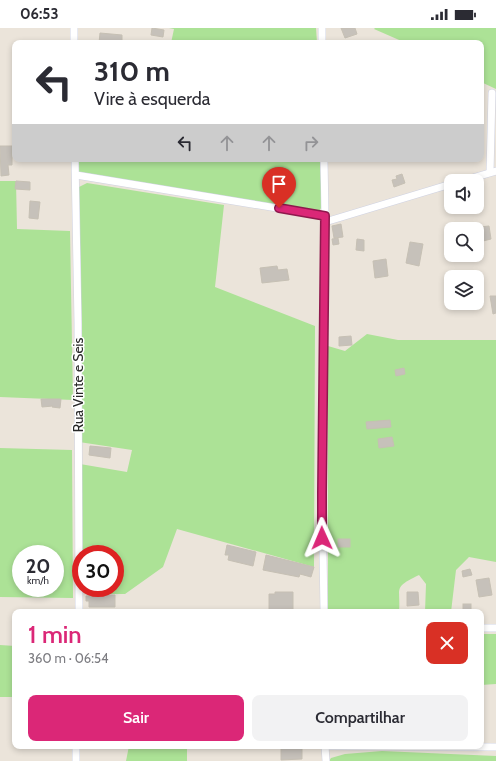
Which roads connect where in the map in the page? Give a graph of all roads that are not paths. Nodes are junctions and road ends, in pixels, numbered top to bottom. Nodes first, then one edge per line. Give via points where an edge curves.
1 (74, 28) edge
2 (322, 28) edge
3 (74, 40) edge
4 (322, 40) edge
5 (492, 93) dead end
6 (76, 162) edge
7 (324, 162) edge
8 (493, 171) edge
9 (76, 175) junction
10 (444, 186) edge
11 (325, 219) junction
12 (79, 609) edge
13 (324, 609) edge
14 (484, 628) edge
15 (496, 628) edge
16 (484, 747) edge
17 (496, 747) edge
18 (76, 749) edge
19 (325, 749) edge
20 (76, 761) edge
21 (326, 761) edge

1 - 3 street
2 - 4 street
5 - 8 street
6 - 9 street, Rua Vinte e Seis
7 - 11 street
9 - 11 street
9 - 12 street, Rua Vinte e Seis
10 - 11 street
11 - 13 street via 322,493
14 - 15 street
16 - 17 street
18 - 20 street
19 - 21 street

